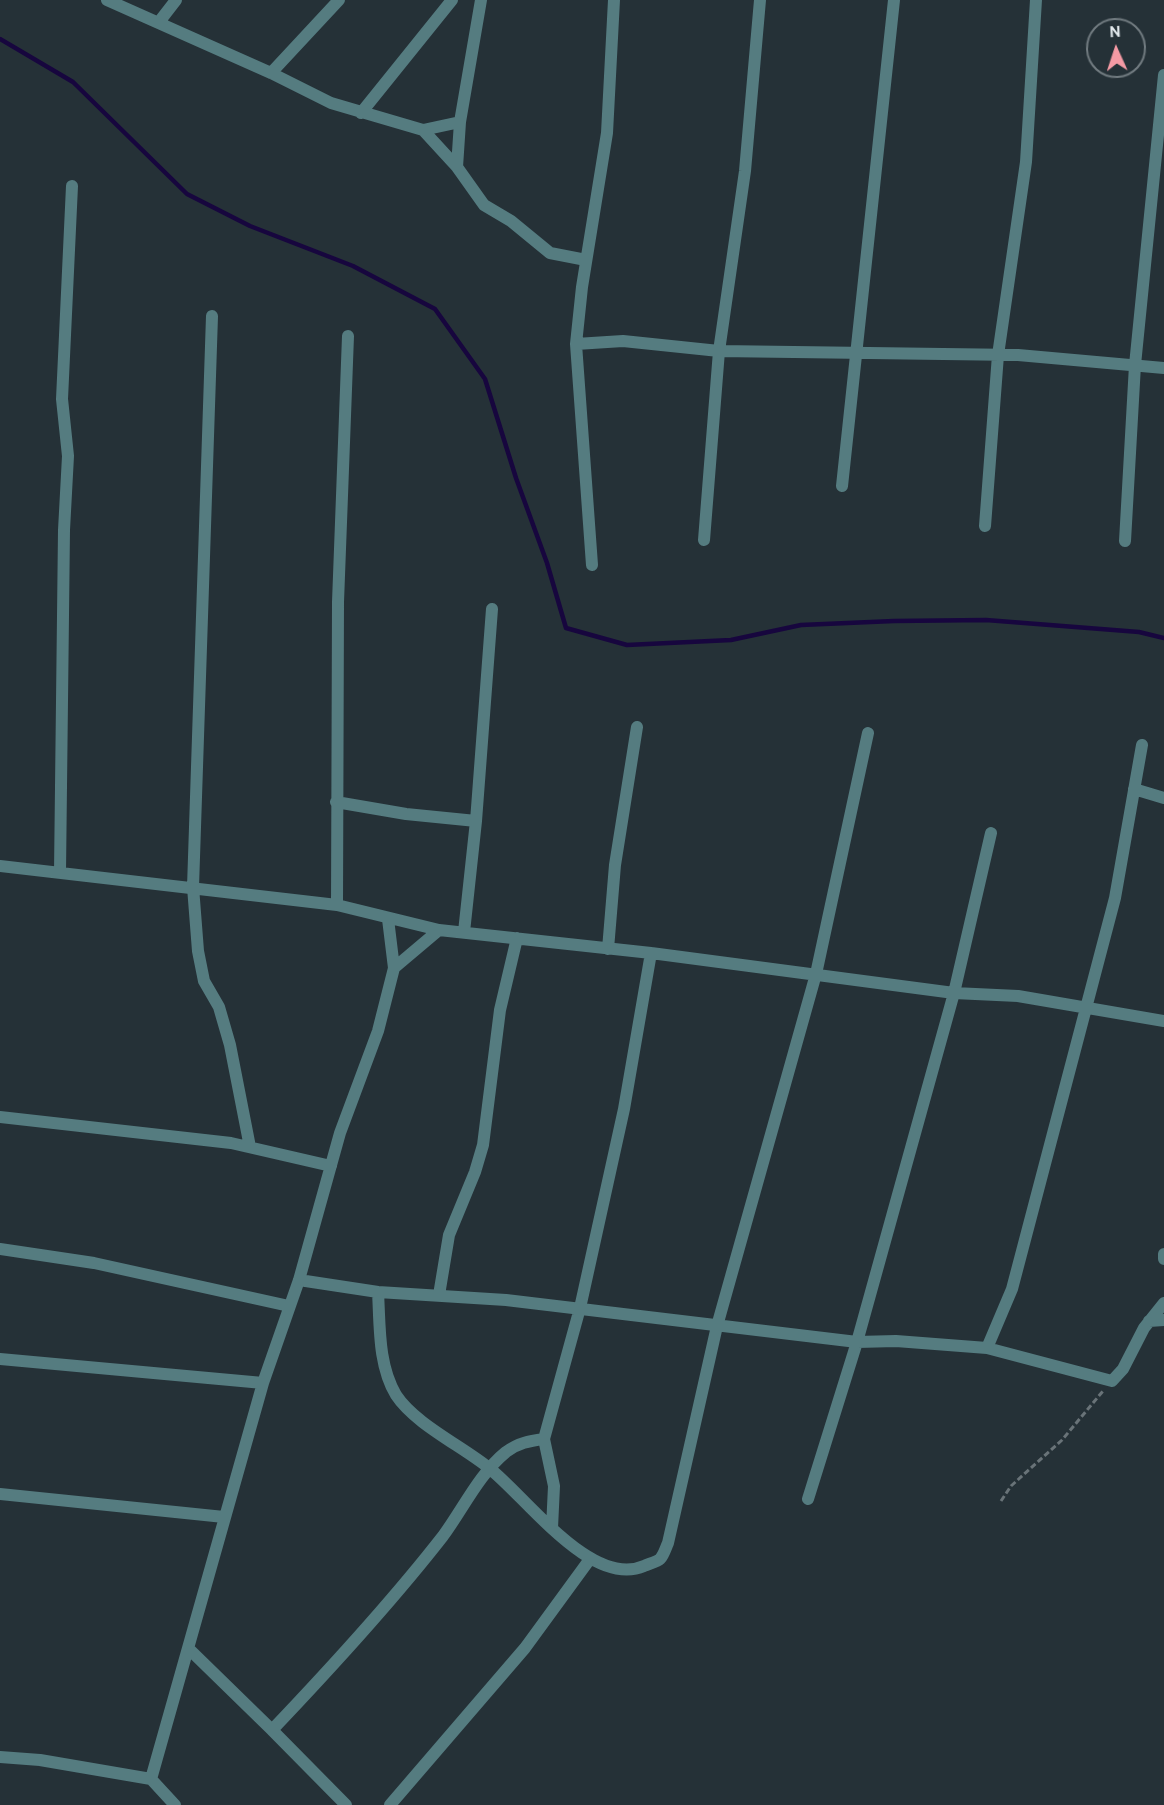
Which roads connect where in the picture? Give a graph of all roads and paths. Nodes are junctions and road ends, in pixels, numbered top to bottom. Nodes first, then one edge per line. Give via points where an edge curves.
1 (107, 0) edge
2 (176, 0) edge
3 (339, 0) edge
4 (452, 0) edge
5 (481, 0) edge
6 (614, 0) edge
7 (760, 0) edge
8 (894, 0) edge
9 (1036, 0) edge
10 (159, 22) junction
11 (271, 73) junction
12 (1164, 75) edge
13 (361, 113) junction
14 (460, 122) junction
15 (423, 130) junction
16 (458, 166) junction
17 (72, 186) dead end
18 (586, 260) junction
19 (212, 316) dead end
20 (348, 336) dead end
21 (576, 344) junction
22 (719, 351) junction
23 (859, 353) junction
24 (998, 355) junction
25 (1135, 365) junction
26 (1164, 368) edge
27 (842, 486) dead end
28 (985, 526) dead end
29 (704, 540) dead end
30 (1125, 541) dead end
31 (592, 565) dead end
32 (492, 609) dead end
33 (638, 727) dead end
34 (868, 733) dead end
35 (1142, 745) dead end
36 (1134, 789) junction
37 (1164, 798) edge
38 (336, 802) junction
39 (476, 821) junction
40 (991, 834) dead end
41 (0, 866) edge
42 (60, 872) junction
43 (193, 887) junction
44 (337, 905) junction
45 (388, 919) junction
46 (439, 930) junction
47 (464, 932) junction
48 (517, 938) junction
49 (608, 949) junction
50 (651, 953) junction
51 (394, 968) junction
52 (816, 974) junction
53 (954, 993) junction
54 (1086, 1007) junction
55 (1164, 1021) edge
56 (0, 1117) edge
57 (250, 1148) junction
58 (331, 1166) junction
59 (0, 1249) edge
60 (1164, 1254) edge
61 (1164, 1259) edge
62 (299, 1280) junction
63 (378, 1292) junction
64 (439, 1295) junction
65 (1164, 1303) edge
66 (290, 1306) junction
67 (580, 1308) junction
68 (1164, 1320) edge
69 (1149, 1321) junction
70 (717, 1326) junction
71 (857, 1342) junction
72 (987, 1348) junction
73 (0, 1359) edge
74 (1112, 1380) junction
75 (263, 1383) junction
76 (544, 1439) junction
77 (490, 1469) junction
78 (0, 1494) edge
79 (808, 1499) dead end
80 (1000, 1501) dead end
81 (224, 1517) junction
82 (552, 1528) junction
83 (590, 1560) junction
84 (189, 1649) junction
85 (272, 1730) junction
86 (0, 1758) edge
87 (151, 1779) junction
88 (175, 1805) edge
89 (346, 1805) edge
90 (390, 1805) edge

1 - 10 street
2 - 10 street
3 - 11 street
4 - 13 street
5 - 14 street
6 - 18 street via 607,133
7 - 22 street via 745,171
8 - 23 street
9 - 24 street via 1026,162
10 - 11 street
11 - 13 street via 331,104
12 - 25 street
13 - 15 street
14 - 15 street
14 - 16 street
15 - 16 street
16 - 18 street via 484,205 511,220 550,253
17 - 42 street via 62,399 68,456
18 - 21 street
19 - 43 street
20 - 38 street via 338,602
21 - 22 street via 623,341
21 - 31 street
22 - 23 street
22 - 29 street
23 - 24 street
23 - 27 street
24 - 25 street
24 - 28 street
25 - 26 street
25 - 30 street
32 - 39 street
33 - 49 street via 615,865
34 - 52 street
35 - 36 street
36 - 37 street
36 - 54 street via 1115,898
38 - 39 street
38 - 44 street
39 - 47 street
40 - 53 street
41 - 42 street
42 - 43 street
43 - 44 street
43 - 57 street via 204,981 219,1007 230,1045
44 - 45 street
45 - 46 street
45 - 51 street
46 - 47 street
46 - 51 street
47 - 48 street
48 - 49 street
48 - 64 street via 500,1010 483,1145 449,1235
49 - 50 street
50 - 52 street
50 - 67 street via 624,1108
51 - 58 street via 378,1031
52 - 53 street
52 - 70 street
53 - 54 street via 1018,996
53 - 71 street
54 - 55 street
54 - 72 street via 1012,1289
56 - 57 street
57 - 58 street
58 - 62 street
59 - 66 street via 94,1263
60 - 61 street
62 - 63 street
62 - 66 street
63 - 64 street
63 - 77 street via 386,1371 397,1396 417,1416
64 - 67 street
65 - 69 street
66 - 75 street
67 - 70 street
67 - 76 street
68 - 69 street
69 - 74 street via 1123,1369
70 - 71 street
70 - 83 street via 668,1543 660,1559 637,1569 611,1569
71 - 72 street
71 - 79 street
72 - 74 street
73 - 75 street
74 - 80 path via 1069,1432
75 - 81 street
76 - 77 street via 523,1442 506,1452
76 - 82 street via 554,1486
77 - 82 street
77 - 85 street via 378,1614
78 - 81 street
81 - 84 street
82 - 83 street
83 - 90 street via 525,1648
84 - 85 street
84 - 87 street
85 - 89 street
86 - 87 street via 40,1760
87 - 88 street

